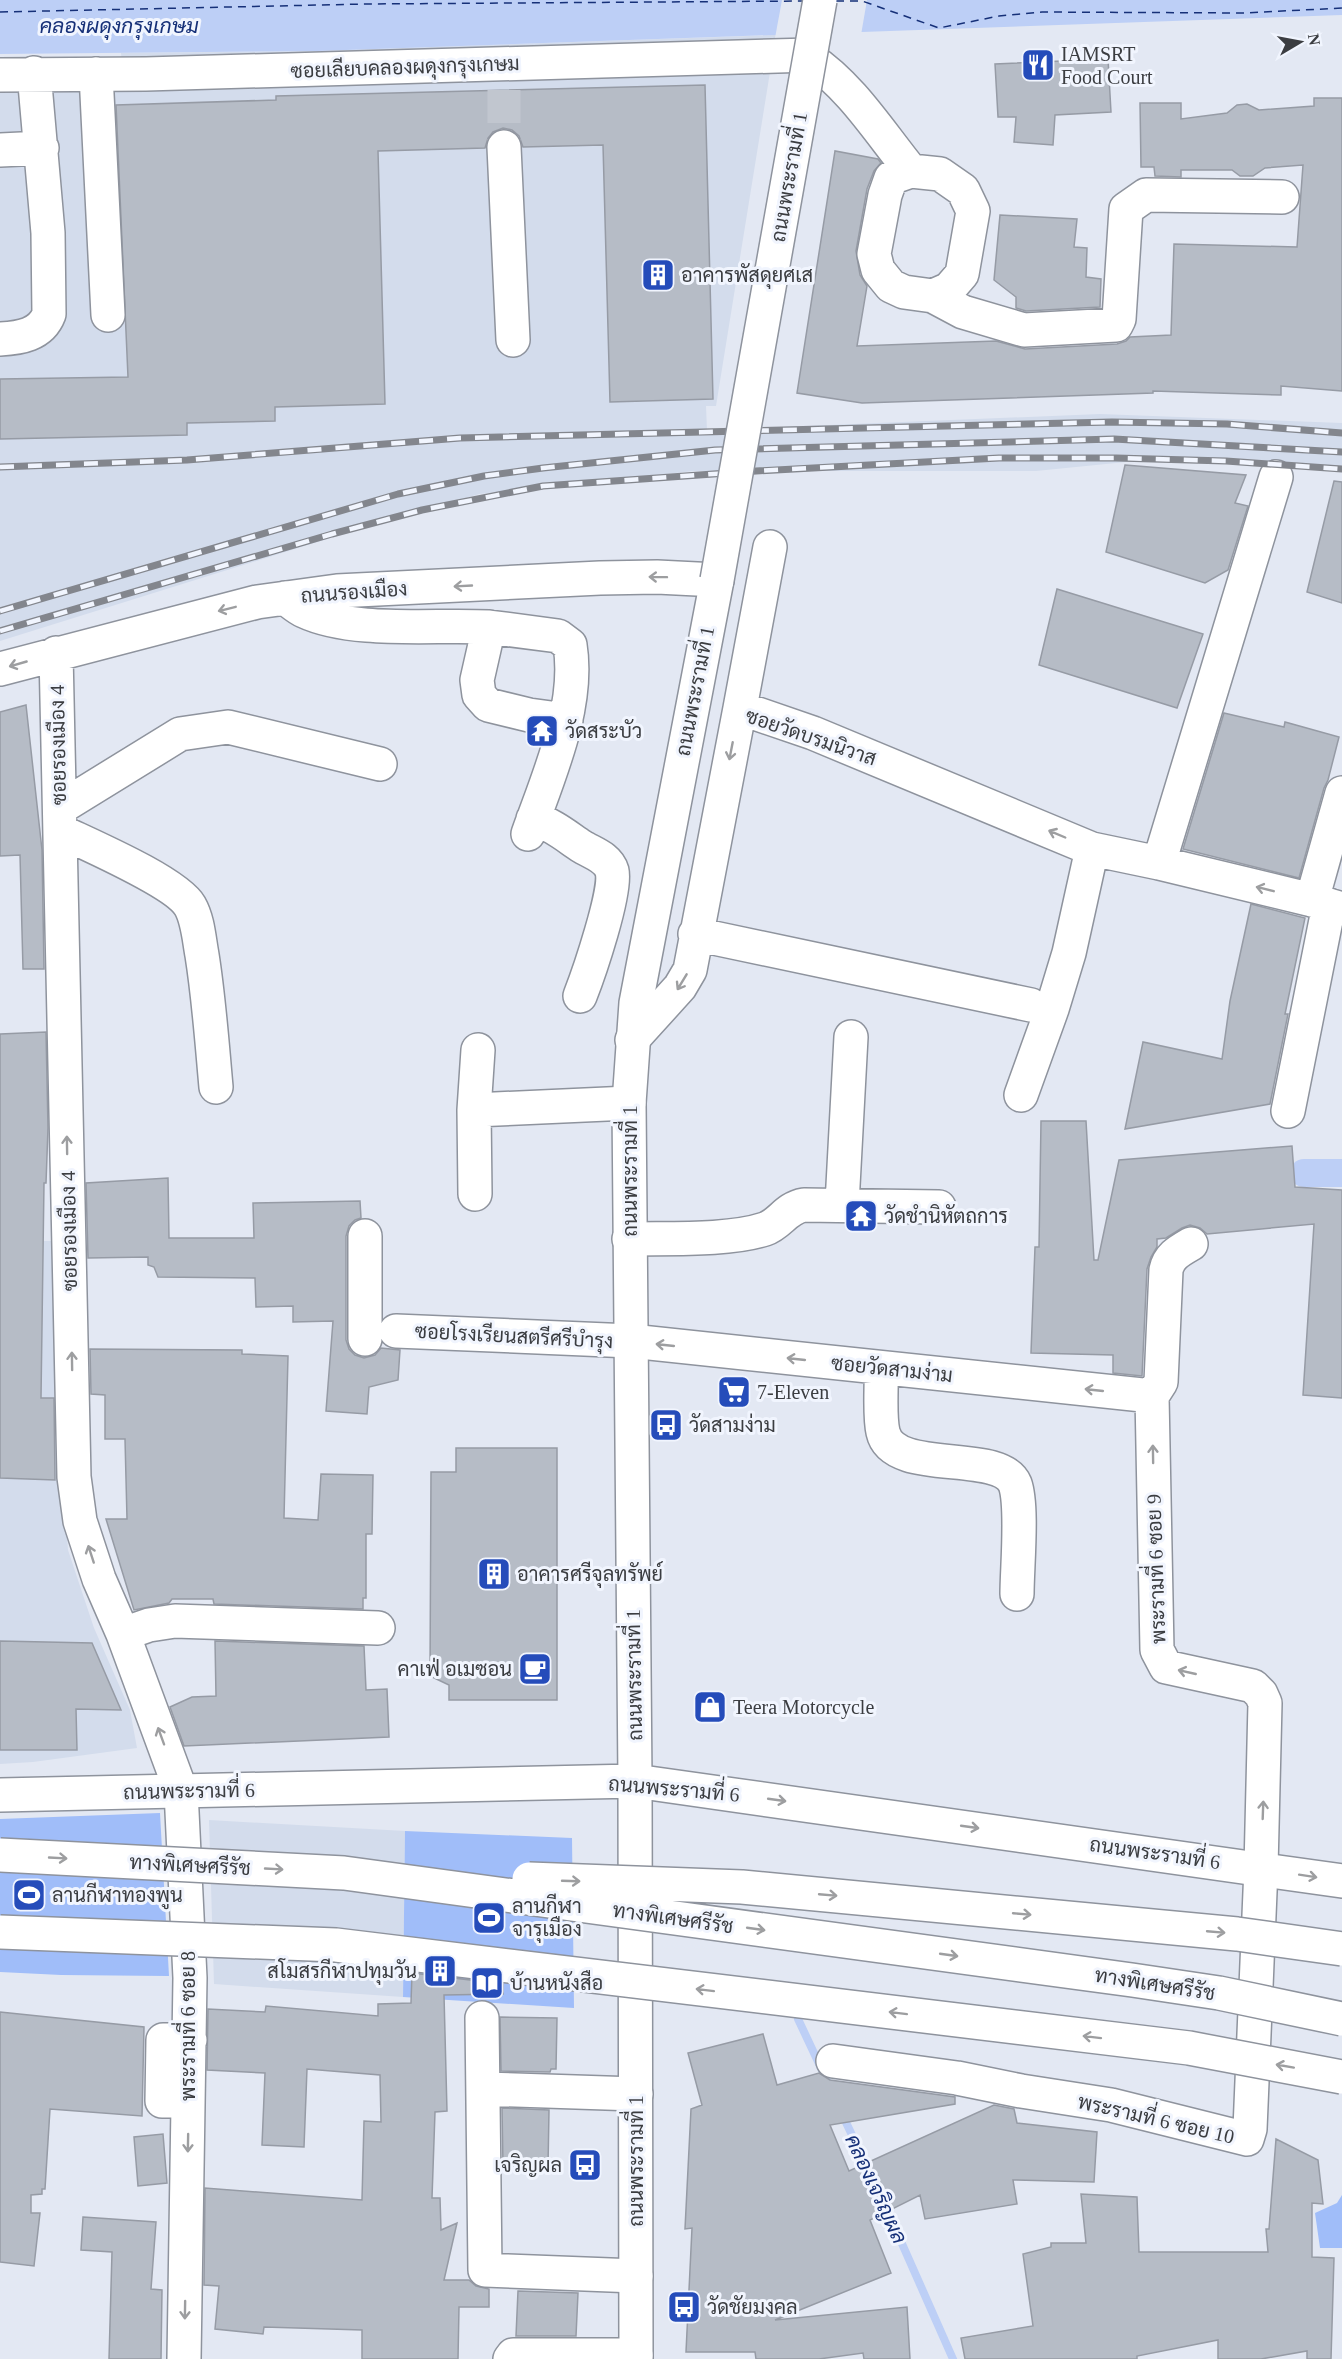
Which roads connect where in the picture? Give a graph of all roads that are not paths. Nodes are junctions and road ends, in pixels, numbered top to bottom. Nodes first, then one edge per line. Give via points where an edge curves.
1 (820, 0) edge
2 (810, 57) junction
3 (34, 74) junction
4 (96, 74) junction
5 (0, 75) edge
6 (504, 147) tunnel mouth
7 (42, 148) junction
8 (0, 150) edge
9 (910, 171) junction
10 (1282, 197) dead end
11 (933, 296) junction
12 (108, 315) dead end
13 (0, 339) edge
14 (513, 340) dead end
15 (1276, 477) dead end
16 (770, 547) dead end
17 (717, 580) junction
18 (285, 598) junction
19 (489, 627) junction
20 (56, 653) junction
21 (0, 669) edge
22 (740, 708) junction
23 (566, 720) junction
24 (380, 764) dead end
25 (1342, 793) edge
26 (60, 819) junction
27 (1092, 849) junction
28 (1159, 863) junction
29 (1328, 905) edge
30 (695, 934) junction
31 (580, 996) dead end
32 (1031, 1005) dead end
33 (851, 1037) dead end
34 (632, 1040) junction
35 (478, 1050) dead end
36 (216, 1087) dead end
37 (1021, 1095) dead end
38 (629, 1103) junction
39 (474, 1110) junction
40 (1288, 1111) dead end
41 (475, 1194) dead end
42 (842, 1204) junction
43 (939, 1207) dead end
44 (365, 1236) dead end
45 (629, 1239) junction
46 (1191, 1244) dead end
47 (396, 1331) dead end
48 (365, 1339) dead end
49 (631, 1341) junction
50 (881, 1368) junction
51 (1152, 1396) junction
52 (1017, 1594) dead end
53 (378, 1628) dead end
54 (123, 1634) junction
55 (635, 1781) junction
56 (181, 1791) junction
57 (0, 1794) edge
58 (0, 1855) edge
59 (1261, 1868) junction
60 (344, 1873) junction
61 (1342, 1881) edge
62 (0, 1932) edge
63 (1342, 1949) edge
64 (482, 2018) dead end
65 (1342, 2019) edge
66 (833, 2061) dead end
67 (1342, 2077) edge
68 (483, 2089) junction
69 (636, 2094) junction
70 (636, 2276) junction
71 (636, 2357) edge
72 (184, 2359) edge
73 (510, 2359) edge

1 - 2 main road, ถนนพระรามที่ 1, bridge
2 - 4 main road, ซอยเลียบคลองผดุงกรุงเกษม via 764,56 503,77
2 - 9 main road via 845,89
2 - 17 main road, ถนนพระรามที่ 1, bridge
3 - 4 main road, ซอยเลียบคลองผดุงกรุงเกษม
3 - 5 main road, ซอยเลียบคลองผดุงกรุงเกษม
3 - 7 main road
4 - 12 main road
6 - 14 main road
7 - 8 main road
7 - 13 main road via 49,315 45,324 32,333
9 - 11 main road via 891,178 874,254 878,270 891,286
9 - 11 main road via 940,174 963,190 973,211 962,274 949,289
10 - 11 main road via 1146,195 1136,200 1126,209 1116,325 1024,330 963,312
15 - 28 main road
16 - 22 main road
17 -> 18 main road, ถนนรองเมือง via 600,578 337,591
17 - 34 main road, ถนนพระรามที่ 1
18 - 19 main road via 304,611 334,620 391,627
18 -> 20 main road, ถนนรองเมือง
19 - 23 main road via 558,636 570,645 573,666
19 - 23 main road via 477,680 479,695 488,705
20 -> 21 main road, ถนนรองเมือง
20 - 26 main road, ซอยรองเมือง 4
27 -> 22 main road, ซอยวัดบรมนิวาส via 813,733
22 -> 30 main road, ซอยวัดบรมนิวาส
23 - 31 main road via 531,827 549,825 607,861 612,872 598,945
24 - 26 main road via 228,727 180,734
25 - 29 main road
26 - 36 main road via 175,890 190,905 198,928
54 -> 26 main road, ซอยรองเมือง 4 via 80,1521 74,1477
27 - 28 main road, ซอยวัดบรมนิวาส
27 - 37 main road via 1069,953
29 -> 28 main road, ซอยวัดบรมนิวาส
29 - 40 main road
30 - 32 main road
30 -> 34 main road, ซอยวัดบรมนิวาส via 690,970 680,987
33 - 42 main road
34 - 38 main road, ถนนพระรามที่ 1
35 - 39 main road
38 - 39 main road
38 - 45 main road, ถนนพระรามที่ 1
39 - 41 main road
42 - 43 main road
42 - 45 main road via 796,1206 774,1226 737,1235
44 - 48 main road
45 - 49 main road, ถนนพระรามที่ 1
46 - 51 main road, พระรามที่ 6 ซอย 9 via 1168,1261 1161,1382
47 - 49 main road, ซอยโรงเรียนสตรีศรีบำรุง
50 -> 49 main road, ซอยวัดสามง่าม
49 - 55 main road, ถนนพระรามที่ 1
51 -> 50 main road, ซอยวัดสามง่าม
50 - 52 main road via 883,1433 890,1445 902,1454 989,1467 1011,1477 1018,1499
59 -> 51 main road, พระรามที่ 6 ซอย 9 via 1266,1714 1261,1694 1253,1686 1166,1667 1157,1650
53 - 54 main road via 174,1621
56 -> 54 main road, ซอยรองเมือง 4
55 - 56 main road, ถนนพระรามที่ 6
55 -> 59 main road, ถนนพระรามที่ 6
55 - 69 main road, ถนนพระรามที่ 1
56 - 57 main road, ถนนพระรามที่ 6
56 -> 72 main road, พระรามที่ 6 ซอย 8 via 190,1978
58 -> 60 main road, ทางพิเศษศรีรัช, bridge
59 -> 61 main road, ถนนพระรามที่ 6
59 - 66 main road, พระรามที่ 6 ซอย 10 via 1247,2139 1111,2105
60 -> 63 main road, bridge via 742,1887 1237,1934
60 -> 65 main road, ทางพิเศษศรีรัช, bridge via 1132,1980 1219,1993
67 -> 62 main road, bridge via 1189,2048 336,1945
64 - 68 main road
68 - 69 main road
68 - 70 main road via 485,2270
69 - 70 main road, ถนนพระรามที่ 1
70 - 71 main road, ถนนพระรามที่ 1
71 - 73 main road via 513,2355

